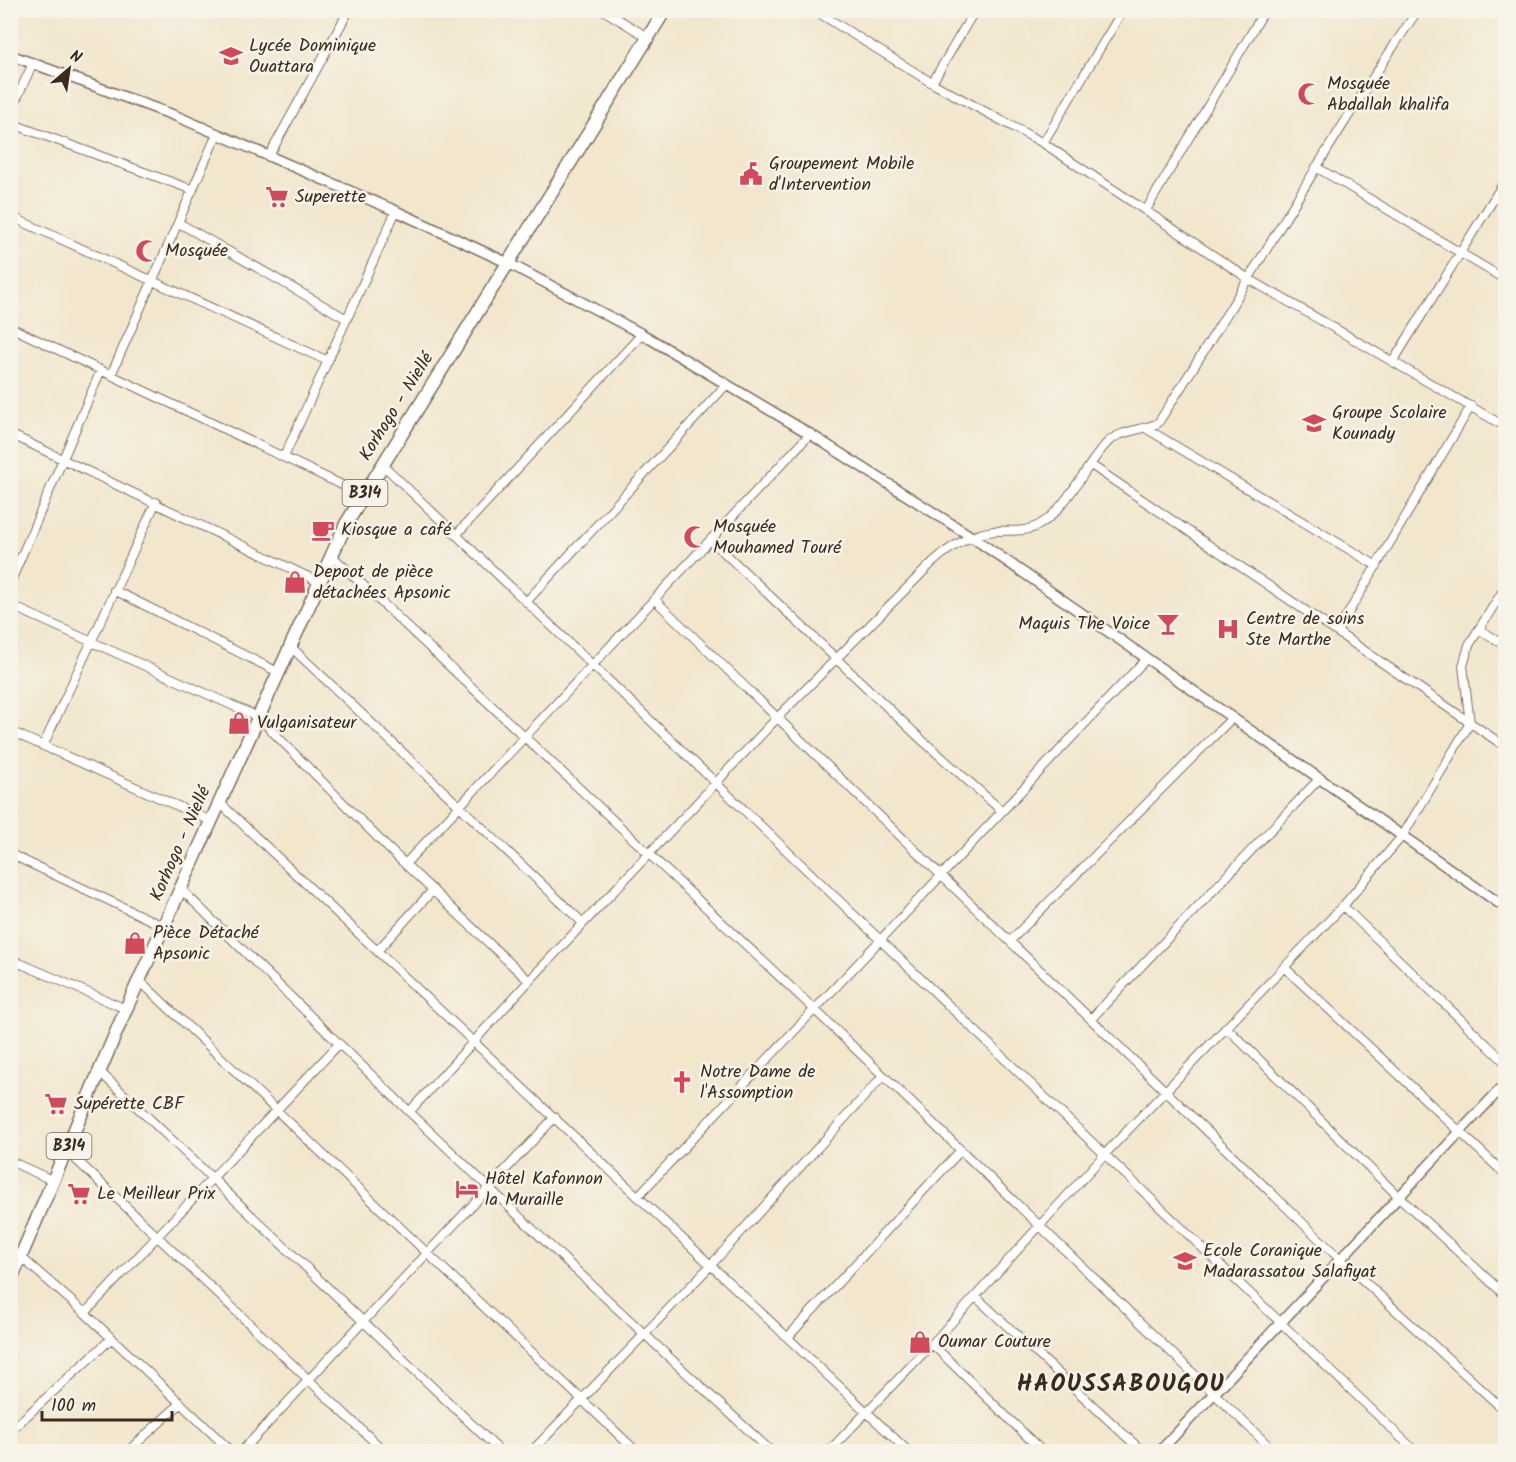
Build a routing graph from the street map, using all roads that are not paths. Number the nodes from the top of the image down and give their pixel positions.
1 (349, 10) edge
2 (603, 10) edge
3 (665, 10) edge
4 (814, 10) edge
5 (833, 10) edge
6 (975, 10) edge
7 (1123, 10) edge
8 (1265, 10) edge
9 (1418, 10) edge
10 (828, 19) junction
11 (649, 38) junction
12 (10, 55) edge
13 (33, 63) junction
14 (932, 83) junction
15 (10, 113) edge
16 (10, 123) edge
17 (217, 134) junction
18 (1043, 143) junction
19 (269, 156) junction
20 (1316, 167) junction
21 (1506, 179) edge
22 (193, 190) junction
23 (1146, 210) junction
24 (396, 211) junction
25 (10, 216) edge
26 (179, 223) junction
27 (1459, 252) junction
28 (508, 263) junction
29 (1250, 279) junction
30 (1506, 280) edge
31 (153, 281) junction
32 (347, 319) junction
33 (10, 327) edge
34 (642, 334) junction
35 (1394, 360) junction
36 (328, 361) junction
37 (101, 370) junction
38 (111, 375) junction
39 (727, 384) junction
40 (1471, 406) junction
41 (1506, 427) edge
42 (1147, 429) junction
43 (10, 434) edge
44 (810, 434) junction
45 (284, 457) junction
46 (63, 459) junction
47 (382, 464) junction
48 (1091, 465) junction
49 (363, 495) junction
50 (156, 502) junction
51 (456, 535) junction
52 (972, 537) junction
53 (712, 542) junction
54 (331, 555) junction
55 (1377, 566) junction
56 (319, 582) junction
57 (10, 583) edge
58 (1506, 586) edge
59 (114, 590) junction
60 (655, 600) junction
61 (527, 601) junction
62 (10, 605) edge
63 (1479, 629) junction
64 (1337, 632) junction
65 (92, 643) junction
66 (290, 646) junction
67 (1506, 646) edge
68 (834, 658) junction
69 (1147, 658) junction
70 (592, 664) junction
71 (278, 672) junction
72 (258, 717) junction
73 (777, 718) junction
74 (1232, 718) junction
75 (1470, 723) junction
76 (10, 731) edge
77 (524, 736) junction
78 (43, 746) junction
79 (1506, 747) edge
80 (1320, 778) junction
81 (716, 782) junction
82 (219, 802) junction
83 (460, 807) junction
84 (1002, 811) junction
85 (211, 821) junction
86 (1403, 835) junction
87 (10, 854) edge
88 (649, 854) junction
89 (405, 864) junction
90 (941, 875) junction
91 (180, 888) junction
92 (433, 890) junction
93 (1343, 906) junction
94 (1506, 908) edge
95 (583, 923) junction
96 (164, 926) junction
97 (880, 940) junction
98 (1010, 940) junction
99 (377, 951) junction
100 (14, 961) edge
101 (1284, 967) junction
102 (10, 979) edge
103 (139, 980) junction
104 (529, 981) junction
105 (126, 1009) junction
106 (815, 1010) junction
107 (1091, 1019) junction
108 (1226, 1027) junction
109 (474, 1041) junction
110 (338, 1044) junction
111 (1506, 1063) edge
112 (99, 1071) junction
113 (883, 1076) junction
114 (1506, 1083) edge
115 (1166, 1091) junction
116 (278, 1111) junction
117 (410, 1111) junction
118 (555, 1117) junction
119 (1459, 1131) junction
120 (961, 1150) junction
121 (67, 1151) junction
122 (1104, 1155) junction
123 (10, 1161) edge
124 (1506, 1175) edge
125 (213, 1179) junction
126 (54, 1181) junction
127 (489, 1187) junction
128 (638, 1196) junction
129 (1398, 1196) junction
130 (1041, 1226) junction
131 (159, 1237) junction
132 (428, 1253) junction
133 (16, 1255) edge
134 (1339, 1258) junction
135 (711, 1265) junction
136 (10, 1282) edge
137 (1506, 1296) edge
138 (976, 1297) junction
139 (85, 1313) junction
140 (363, 1321) junction
141 (1280, 1324) junction
142 (644, 1335) junction
143 (788, 1337) junction
144 (112, 1338) junction
145 (932, 1344) junction
146 (309, 1380) junction
147 (1216, 1393) junction
148 (582, 1399) junction
149 (181, 1404) junction
150 (867, 1412) junction
151 (1506, 1412) edge
152 (10, 1431) edge
153 (127, 1452) edge
154 (232, 1452) edge
155 (241, 1452) edge
156 (385, 1452) edge
157 (501, 1452) edge
158 (531, 1452) edge
159 (637, 1452) edge
160 (772, 1452) edge
161 (828, 1452) edge
162 (909, 1452) edge
163 (1043, 1452) edge
164 (1143, 1452) edge
165 (1159, 1452) edge
166 (1275, 1452) edge
167 (1416, 1452) edge

1 - 19 street
2 - 11 street
3 - 11 main road, Korhogo - Niellé / B314
4 - 10 street
5 - 10 street
6 - 14 street
7 - 18 street
8 - 23 street
9 - 20 street
10 - 14 street
11 - 28 main road, Korhogo - Niellé / B314
12 - 13 street
13 - 15 street
13 - 17 street
14 - 18 street
16 - 22 street
17 - 19 street
17 - 22 street
18 - 23 street
19 - 24 street
20 - 27 street
20 - 29 street
21 - 27 street
22 - 26 street
23 - 29 street
24 - 28 street
24 - 32 street
25 - 31 street
26 - 31 street
26 - 32 street
27 - 30 street
27 - 35 street
28 - 34 street
28 - 47 main road, Korhogo - Niellé / B314
29 - 35 street
29 - 42 street
31 - 36 street
31 - 38 street
32 - 36 street
33 - 37 street
34 - 39 street
34 - 51 street
35 - 40 street
36 - 45 street
37 - 38 street
37 - 46 street
38 - 45 street
39 - 44 street
39 - 61 street
40 - 41 street
40 - 55 street
42 - 48 street
42 - 55 street
43 - 46 street
44 - 52 street
44 - 53 street
45 - 49 street
46 - 50 street
46 - 57 street
47 - 49 main road, Korhogo - Niellé / B314
47 - 51 street
48 - 52 street
48 - 64 street
49 - 54 main road, Korhogo - Niellé / B314
50 - 56 street
50 - 59 street
51 - 61 street
52 - 68 street
52 - 69 street
53 - 60 street
53 - 68 street
54 - 56 main road, Korhogo - Niellé / B314
54 - 77 street
55 - 64 street
56 - 66 main road, Korhogo - Niellé / B314
58 - 63 street
59 - 65 street
59 - 71 street
60 - 70 street
60 - 73 street
61 - 70 street
62 - 65 street
63 - 67 street
63 - 75 street
64 - 75 street
65 - 72 street
65 - 78 street
66 - 71 main road, Korhogo - Niellé / B314
66 - 83 street
68 - 73 street
68 - 84 street
69 - 74 street
69 - 84 street
70 - 77 street
70 - 81 street
71 - 72 main road, Korhogo - Niellé / B314
72 - 82 main road, Korhogo - Niellé / B314
72 - 89 street
73 - 81 street
73 - 90 street
74 - 80 street
74 - 98 street
75 - 79 street
75 - 86 street
76 - 78 street
77 - 83 street
77 - 88 street
78 - 85 street
80 - 86 street
80 - 107 street
81 - 88 street
81 - 97 street
82 - 85 main road, Korhogo - Niellé / B314
82 - 99 street
83 - 89 street
83 - 95 street
84 - 90 street
85 - 91 main road, Korhogo - Niellé / B314
86 - 93 street
86 - 94 street
87 - 96 street
88 - 95 street
88 - 106 street
89 - 92 street
90 - 97 street
90 - 98 street
91 - 96 main road, Korhogo - Niellé / B314
91 - 110 street
92 - 99 street
92 - 104 street
93 - 101 street
93 - 111 street
95 - 104 street
96 - 103 main road, Korhogo - Niellé / B314
97 - 106 street
97 - 122 street
98 - 107 street
99 - 109 street
100 - 102 street
100 - 105 street
101 - 108 street
101 - 119 street
103 - 105 main road, Korhogo - Niellé / B314
103 - 116 street
104 - 109 street
105 - 112 main road, B314
106 - 113 street
106 - 128 street
107 - 115 street
108 - 115 street
108 - 129 street
109 - 117 street
109 - 118 street
110 - 116 street
110 - 117 street
112 - 121 main road, B314
112 - 125 street
113 - 120 street
113 - 135 street
114 - 119 street
115 - 122 street
115 - 134 street
116 - 125 street
116 - 132 street
117 - 127 street
118 - 127 street
118 - 128 street
119 - 124 street
119 - 129 street
120 - 130 street
120 - 143 street
121 - 126 main road, B314
121 - 131 street
122 - 130 street
122 - 141 street
123 - 126 street
125 - 131 street
125 - 140 street
126 - 133 main road, B314
127 - 132 street
127 - 142 street
128 - 135 street
129 - 134 street
129 - 137 street
130 - 138 street
130 - 147 street
131 - 139 street
131 - 146 street
132 - 140 street
132 - 148 street
133 - 136 main road, B314
133 - 139 street
134 - 141 street
134 - 151 street
135 - 142 street
135 - 143 street
138 - 145 street
138 - 164 street
139 - 144 street
140 - 146 street
140 - 157 street
141 - 147 street
141 - 167 street
142 - 148 street
142 - 160 street
143 - 150 street
144 - 149 street
144 - 152 street
145 - 150 street
145 - 163 street
146 - 155 street
146 - 156 street
147 - 165 street
147 - 166 street
148 - 158 street
148 - 159 street
149 - 153 street
149 - 154 street
150 - 161 street
150 - 162 street

